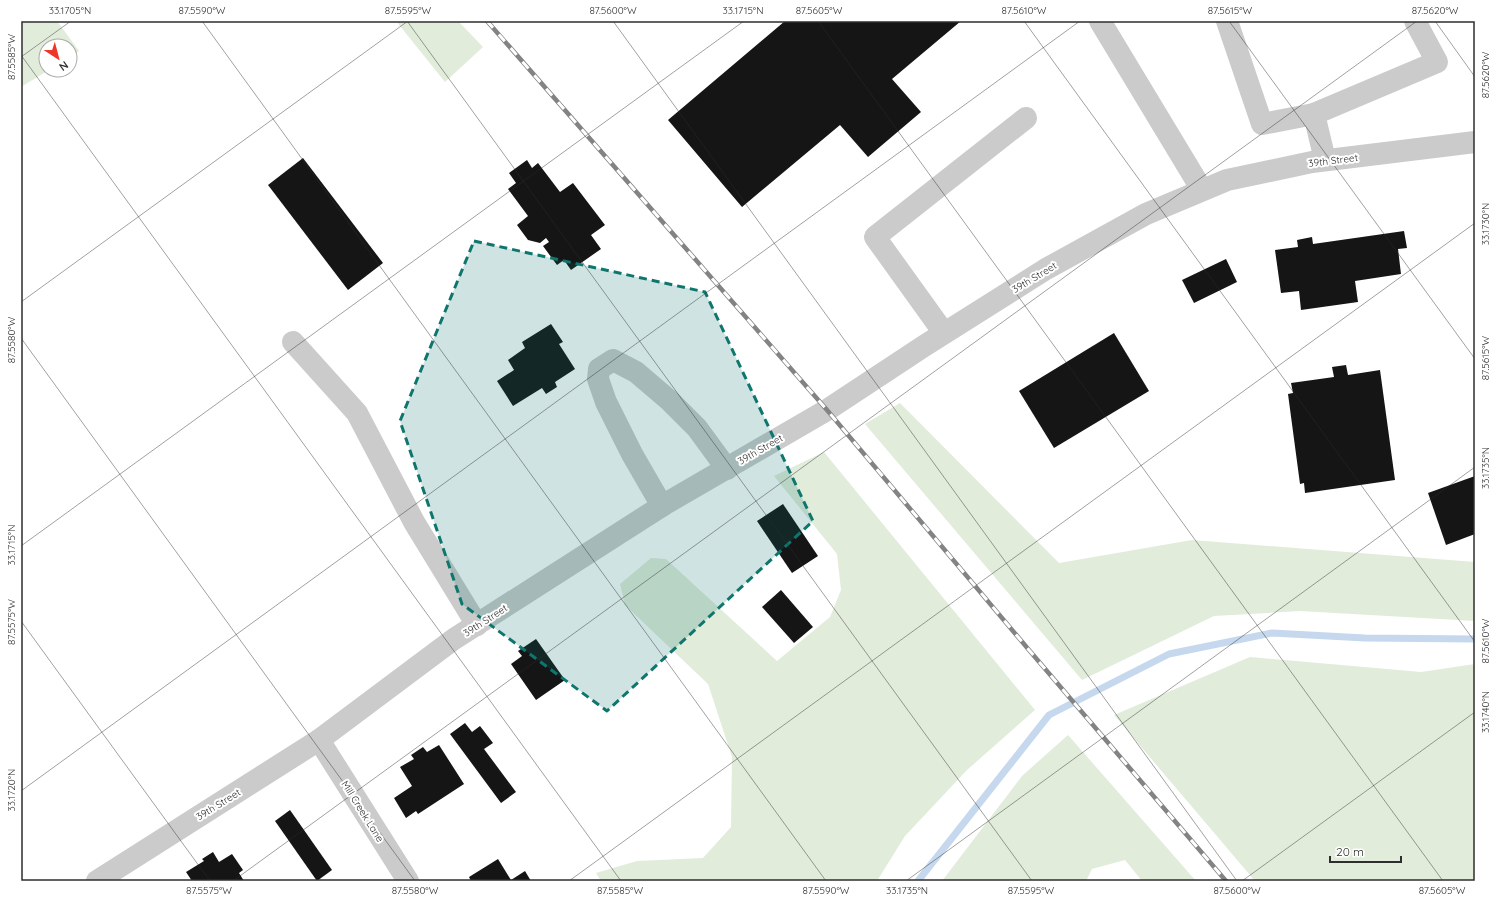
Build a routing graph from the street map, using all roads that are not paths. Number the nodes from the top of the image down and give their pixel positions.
1 (1100, 21) edge
2 (1227, 21) edge
3 (1415, 21) edge
4 (1314, 114) junction
5 (1026, 118) dead end
6 (1475, 142) edge
7 (1325, 160) junction
8 (1202, 190) junction
9 (944, 333) junction
10 (293, 342) dead end
11 (726, 469) junction
12 (662, 506) junction
13 (477, 625) junction
14 (319, 740) junction
15 (98, 881) edge
16 (408, 881) edge

1 - 8 street
2 - 4 street
3 - 4 street
4 - 7 street
5 - 9 street
6 - 7 street, 39th Street
7 - 8 street, 39th Street
8 - 9 street, 39th Street
9 - 11 street, 39th Street
10 - 13 street
11 - 12 street, 39th Street
11 - 12 street
12 - 13 street, 39th Street
13 - 14 street, 39th Street
14 - 15 street, 39th Street
14 - 16 street, Mill Creek Lane

